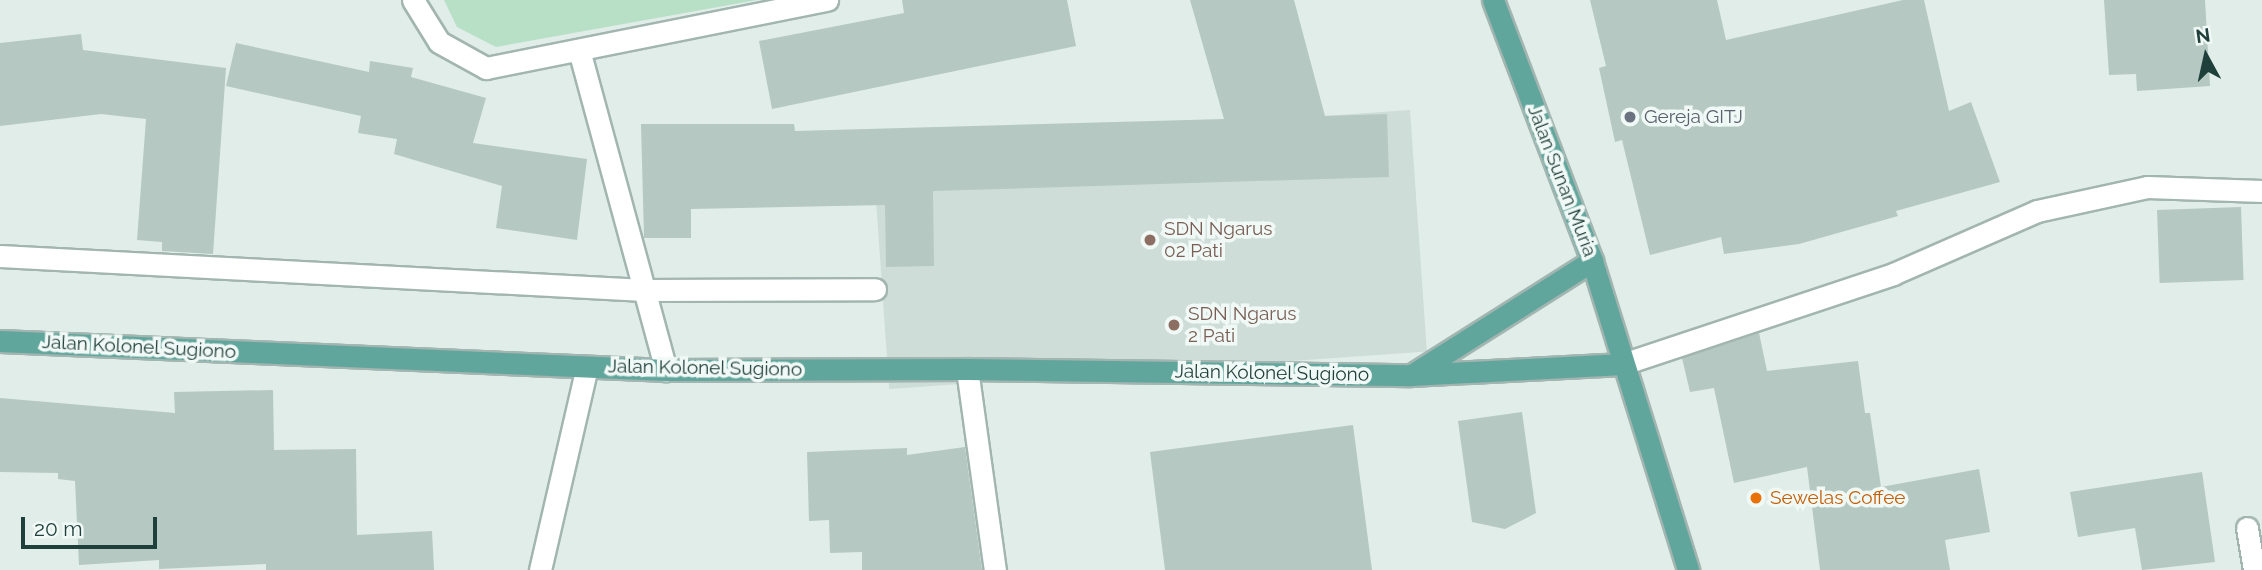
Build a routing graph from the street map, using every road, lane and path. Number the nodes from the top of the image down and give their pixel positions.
1 (413, 0) edge
2 (827, 0) edge
3 (1493, 0) edge
4 (579, 50) junction
5 (2262, 191) edge
6 (0, 256) edge
7 (1592, 261) junction
8 (875, 289) dead end
9 (644, 290) junction
10 (0, 341) edge
11 (1623, 364) junction
12 (587, 367) junction
13 (967, 369) junction
14 (666, 370) junction
15 (1411, 375) junction
16 (2246, 528) dead end
17 (540, 570) edge
18 (995, 570) edge
19 (1688, 570) edge
20 (2254, 570) edge

1 - 4 street
2 - 4 street
3 - 7 main road, Jalan Sunan Muria
4 - 9 street
5 - 11 street
6 - 9 street
7 - 11 main road, Jalan Sunan Muria
7 - 15 main road
8 - 9 street
9 - 14 street
10 - 12 main road, Jalan Kolonel Sugiono
11 - 15 main road, Jalan Kolonel Sugiono
11 - 19 main road, Jalan Sunan Muria
12 - 14 main road, Jalan Kolonel Sugiono
12 - 17 street
13 - 14 main road, Jalan Kolonel Sugiono
13 - 15 main road, Jalan Kolonel Sugiono
13 - 18 street
16 - 20 street

